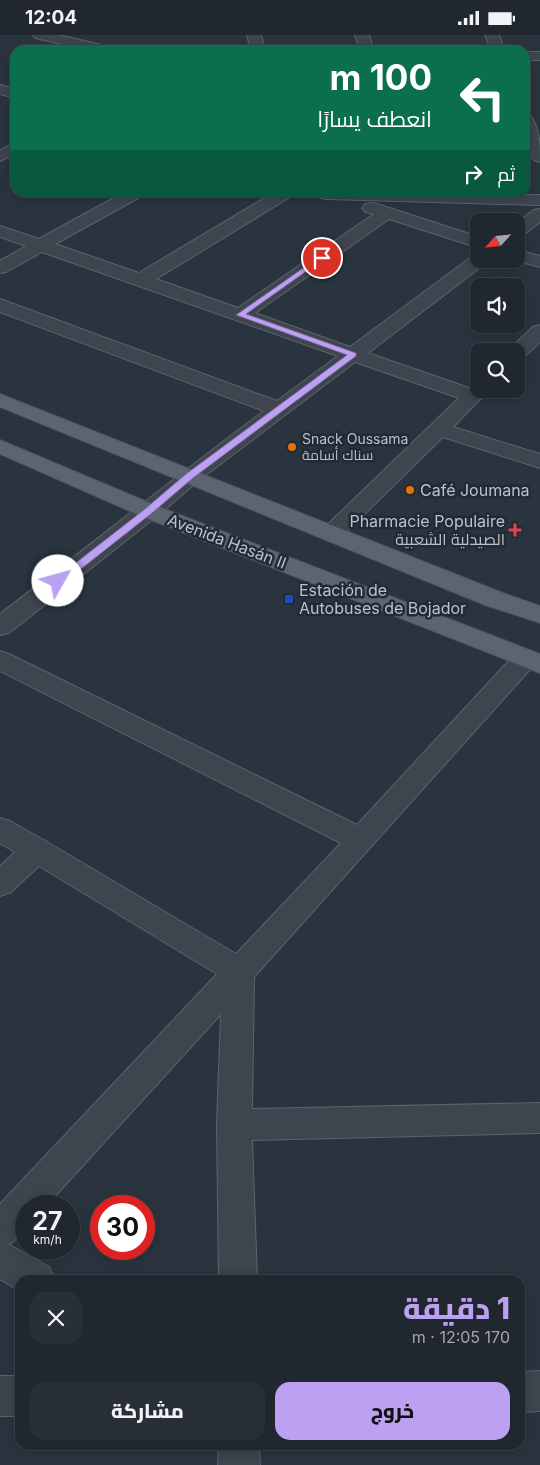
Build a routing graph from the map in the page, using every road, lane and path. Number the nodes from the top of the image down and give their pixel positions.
1 (40, 35) edge
2 (84, 45) edge
3 (530, 131) edge
4 (539, 152) edge
5 (127, 197) edge
6 (277, 197) edge
7 (337, 197) edge
8 (467, 197) edge
9 (540, 200) edge
10 (387, 213) junction
11 (540, 214) edge
12 (525, 225) edge
13 (0, 231) edge
14 (470, 240) edge
15 (41, 245) junction
16 (525, 258) edge
17 (540, 263) edge
18 (470, 266) edge
19 (0, 268) edge
20 (141, 280) junction
21 (0, 305) edge
22 (240, 315) junction
23 (540, 331) edge
24 (525, 345) edge
25 (353, 354) junction
26 (470, 391) edge
27 (472, 398) edge
28 (0, 400) edge
29 (279, 409) junction
30 (439, 429) junction
31 (0, 446) edge
32 (540, 461) edge
33 (190, 476) junction
34 (149, 511) junction
35 (331, 534) junction
36 (540, 615) edge
37 (0, 627) edge
38 (0, 660) edge
39 (532, 661) edge
40 (0, 829) edge
41 (361, 839) junction
42 (37, 850) junction
43 (0, 884) edge
44 (238, 971) junction
45 (540, 1118) edge
46 (234, 1125) junction
47 (0, 1230) edge
48 (0, 1259) edge
49 (27, 1275) edge
50 (238, 1275) edge
51 (540, 1391) edge
52 (525, 1392) edge
53 (0, 1396) edge
54 (15, 1396) edge
55 (239, 1450) edge
56 (239, 1465) edge

1 - 2 street
3 - 4 street
5 - 15 street
6 - 20 street
7 - 10 street
8 - 9 street
10 - 14 street
10 - 22 street
11 - 12 street
13 - 15 street
15 - 19 street
15 - 20 street
16 - 17 street
18 - 25 street
20 - 22 street
21 - 29 street
22 - 25 street
23 - 24 street
25 - 26 street
25 - 29 street
27 - 30 street
28 - 33 main road
29 - 33 street
30 - 32 street
30 - 35 street
31 - 34 main road, Avenida Hasán II
33 - 34 street
33 - 35 main road
34 - 37 street
34 - 39 main road, Avenida Hasán II
35 - 36 main road
38 - 41 street
39 - 41 street
40 - 42 street
41 - 44 street
42 - 43 street
42 - 44 street
44 - 46 street
44 - 47 street
45 - 46 street
46 - 50 street
48 - 49 street
51 - 52 street
53 - 54 street
55 - 56 street

